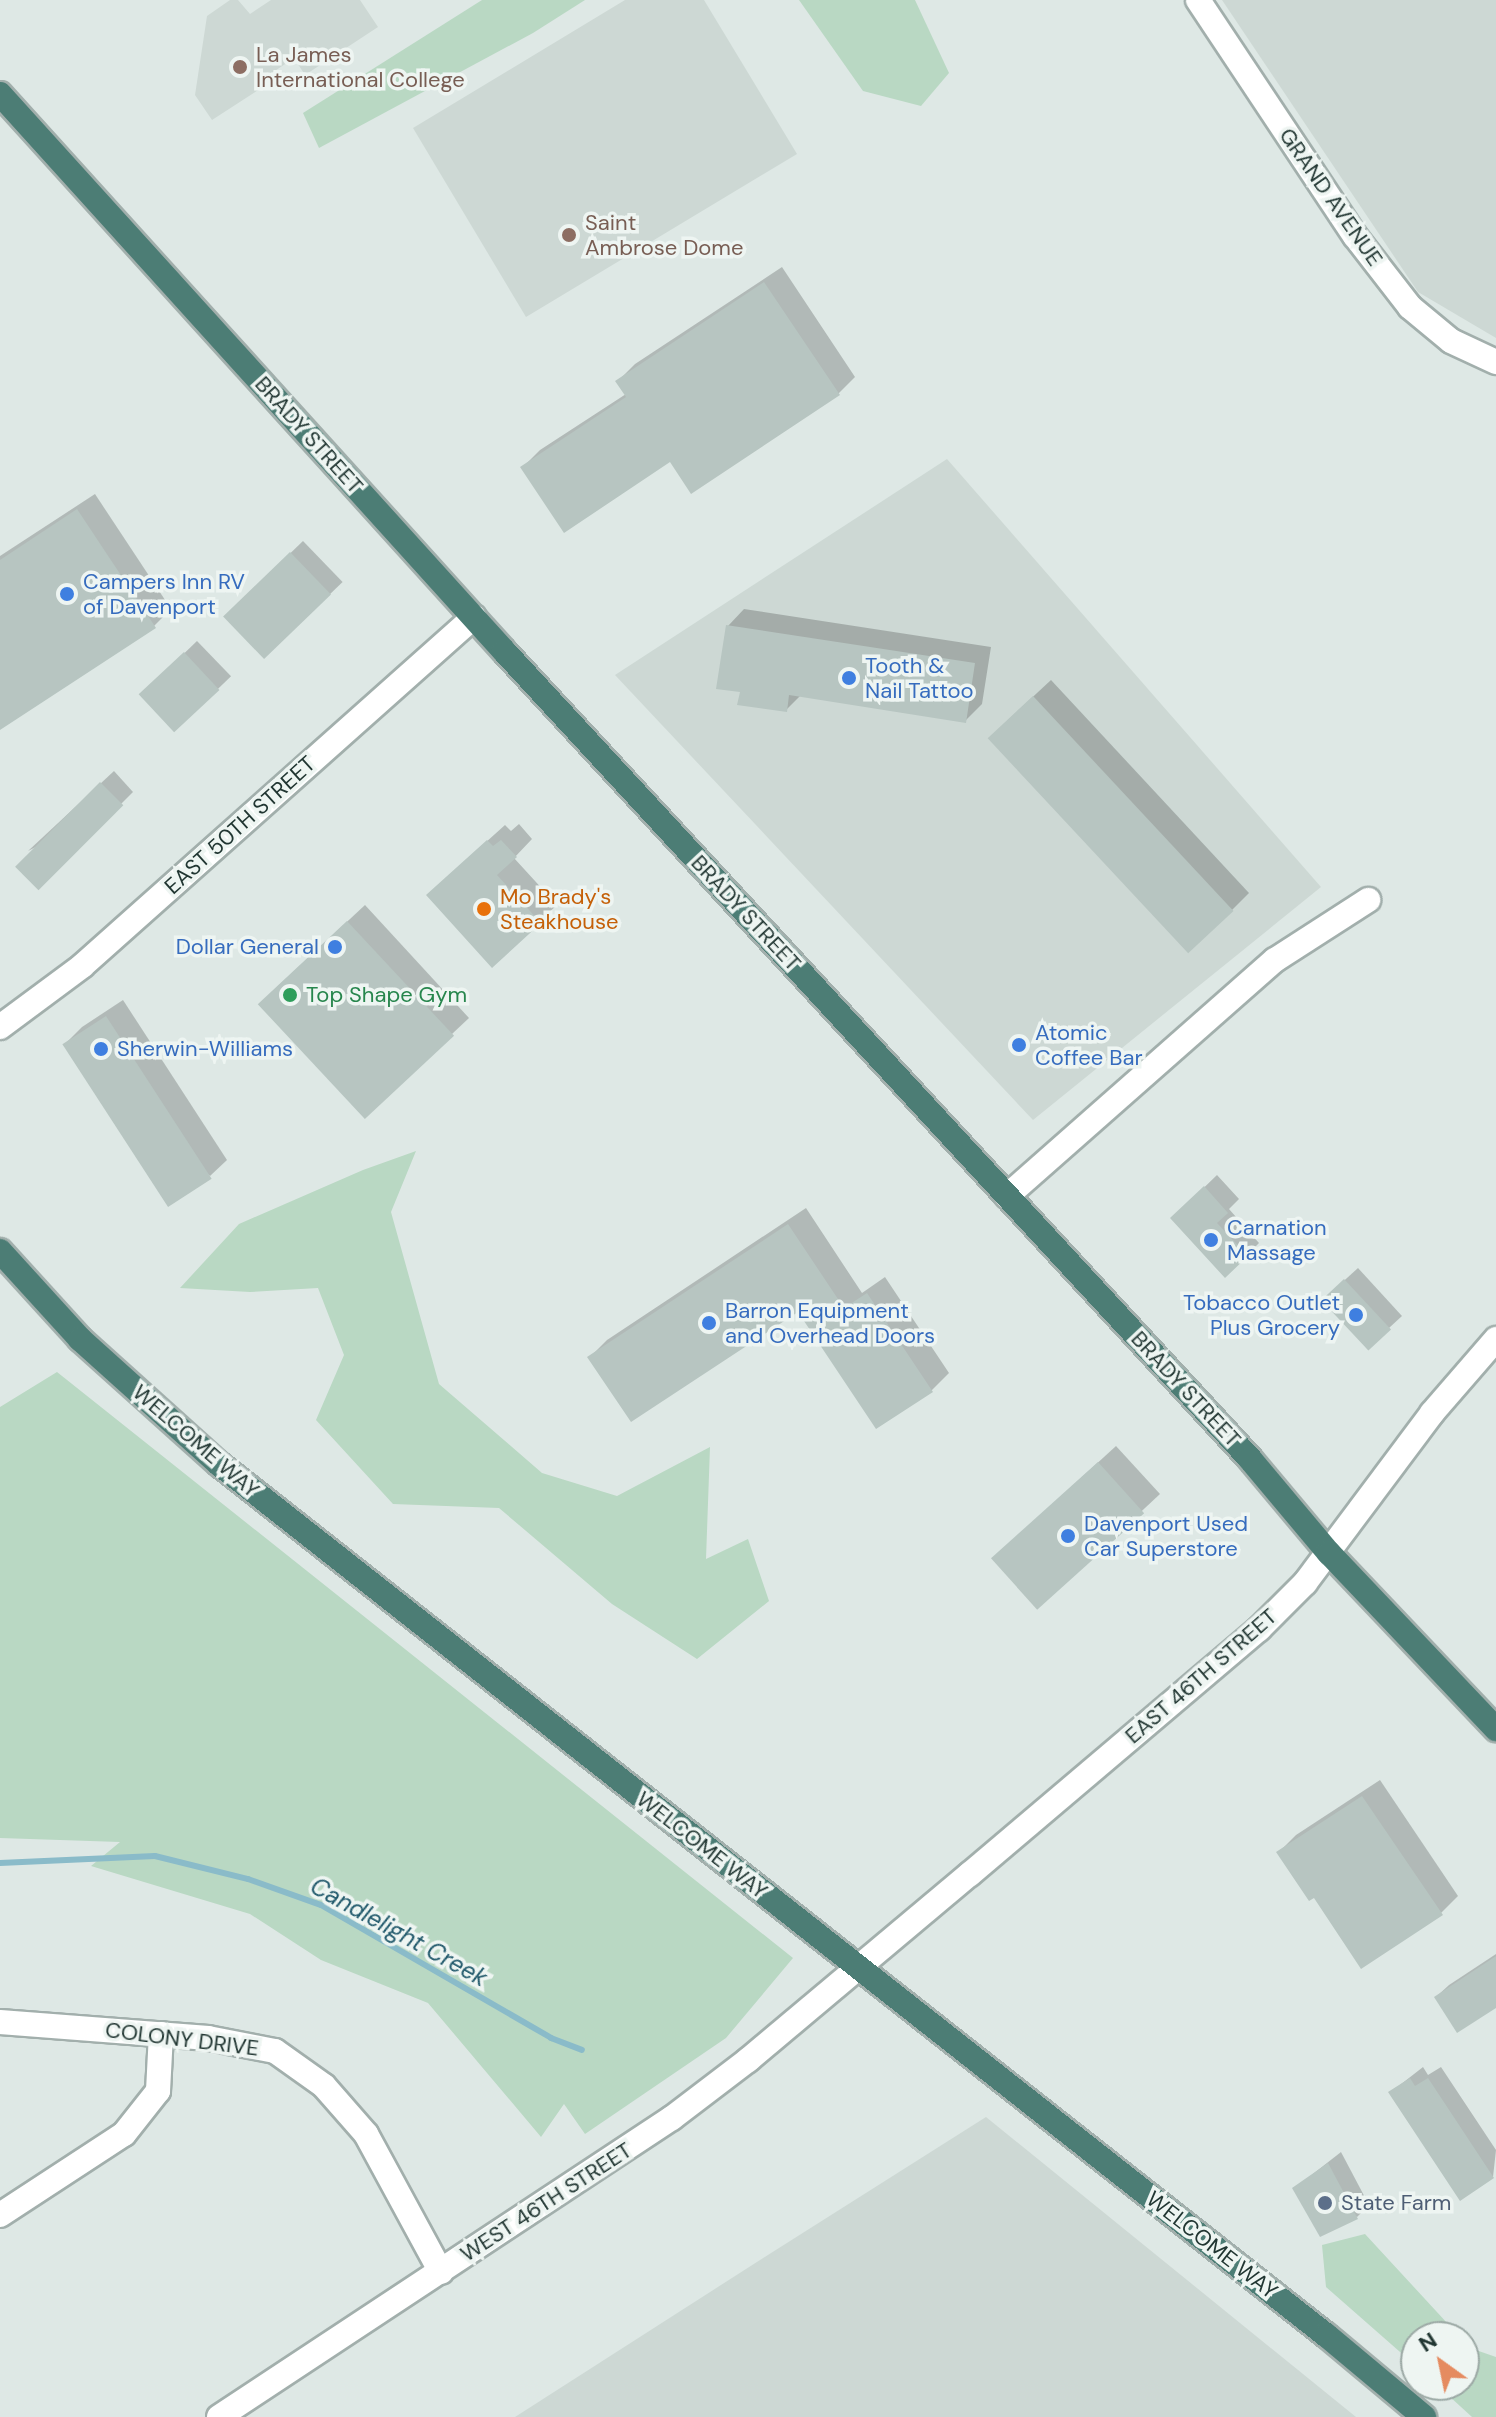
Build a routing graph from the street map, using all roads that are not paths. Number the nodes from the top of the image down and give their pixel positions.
1 (1198, 0) edge
2 (0, 94) edge
3 (1496, 362) edge
4 (474, 617) junction
5 (1368, 900) dead end
6 (0, 1027) edge
7 (1007, 1196) junction
8 (0, 1251) edge
9 (1496, 1339) edge
10 (1329, 1553) junction
11 (1496, 1729) edge
12 (858, 1968) junction
13 (0, 2022) edge
14 (161, 2034) junction
15 (0, 2215) edge
16 (441, 2272) junction
17 (219, 2417) edge
18 (1424, 2417) edge

1 - 3 street, GRAND AVENUE
2 - 4 highway, BRADY STREET
4 - 6 street, EAST 50TH STREET
4 - 7 highway, BRADY STREET
5 - 7 street
7 - 10 highway, BRADY STREET
8 - 12 highway, WELCOME WAY
9 - 10 street, EAST 46TH STREET
10 - 11 highway, BRADY STREET
10 - 12 street, EAST 46TH STREET
12 - 16 street, WEST 46TH STREET
12 - 18 highway, WELCOME WAY
13 - 14 street, COLONY DRIVE
14 - 15 street
14 - 16 street, COLONY DRIVE
16 - 17 street, WEST 46TH STREET

